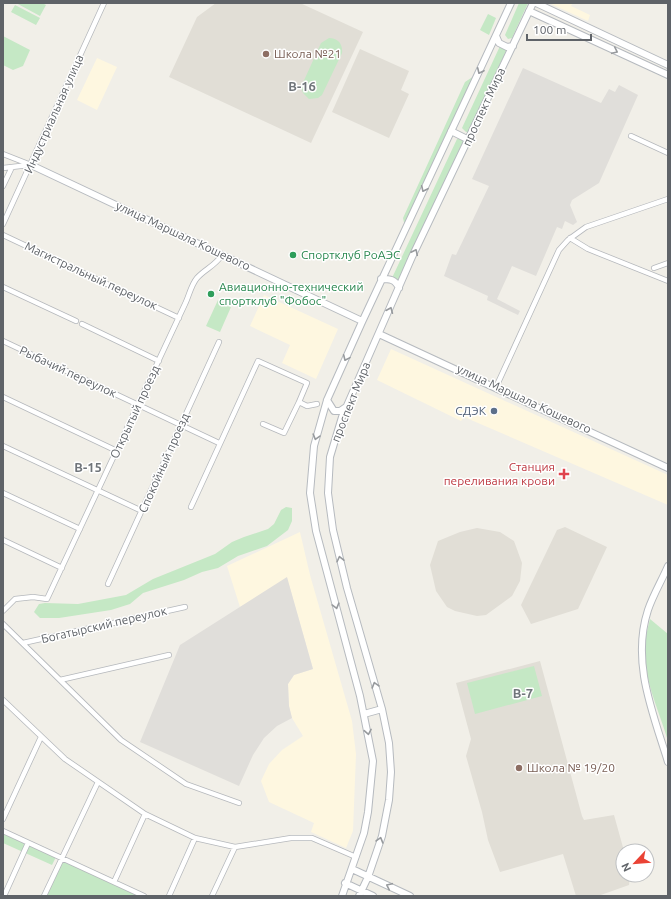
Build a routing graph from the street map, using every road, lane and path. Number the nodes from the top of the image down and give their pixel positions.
1 (104, 3) edge
2 (510, 3) edge
3 (533, 3) edge
4 (536, 3) edge
5 (529, 11) junction
6 (496, 36) junction
7 (513, 46) junction
8 (668, 65) edge
9 (668, 75) edge
10 (451, 131) junction
11 (632, 136) dead end
12 (469, 140) junction
13 (668, 153) edge
14 (3, 154) edge
15 (30, 166) junction
16 (12, 167) junction
17 (3, 168) edge
18 (3, 186) edge
19 (668, 199) edge
20 (3, 224) edge
21 (3, 235) edge
22 (570, 238) junction
23 (222, 256) junction
24 (668, 263) edge
25 (654, 268) dead end
26 (381, 279) junction
27 (668, 281) edge
28 (3, 287) edge
29 (399, 288) junction
30 (179, 318) junction
31 (76, 321) dead end
32 (362, 321) junction
33 (82, 324) dead end
34 (379, 333) junction
35 (3, 341) edge
36 (219, 342) dead end
37 (159, 361) junction
38 (497, 385) junction
39 (3, 397) edge
40 (327, 400) junction
41 (299, 402) junction
42 (318, 404) dead end
43 (138, 405) junction
44 (347, 406) junction
45 (263, 424) dead end
46 (181, 425) junction
47 (219, 443) junction
48 (3, 446) edge
49 (117, 451) junction
50 (668, 467) edge
51 (98, 491) junction
52 (3, 493) edge
53 (191, 507) dead end
54 (142, 511) junction
55 (80, 529) junction
56 (3, 540) edge
57 (62, 568) junction
58 (667, 571) edge
59 (108, 584) dead end
60 (185, 607) dead end
61 (3, 611) edge
62 (3, 624) edge
63 (23, 643) junction
64 (169, 654) dead end
65 (60, 680) junction
66 (3, 700) edge
67 (382, 709) junction
68 (364, 714) junction
69 (41, 737) junction
70 (668, 755) edge
71 (668, 762) edge
72 (98, 782) junction
73 (239, 803) dead end
74 (145, 814) junction
75 (3, 819) edge
76 (3, 831) edge
77 (195, 838) junction
78 (28, 842) junction
79 (235, 847) junction
80 (356, 857) junction
81 (62, 858) junction
82 (352, 870) junction
83 (368, 877) junction
84 (114, 882) junction
85 (346, 883) junction
86 (360, 893) edge
87 (4, 896) edge
88 (44, 896) edge
89 (144, 896) edge
90 (169, 896) edge
91 (212, 896) edge
92 (342, 896) edge
93 (373, 896) edge
94 (410, 896) edge

1 - 15 street, Индустриальная улица
2 - 6 main road, проспект Мира
3 - 5 main road, проспект Мира
4 - 8 main road
5 - 7 main road, проспект Мира
5 -> 9 main road
6 - 7 main road
6 -> 10 main road, проспект Мира
7 - 12 main road, проспект Мира
10 - 12 main road
10 -> 26 main road, проспект Мира
11 - 13 street
29 -> 12 main road, проспект Мира
14 - 15 street, улица Маршала Кошевого
15 - 16 street
15 - 20 street, Индустриальная улица
15 - 23 main road, улица Маршала Кошевого
16 - 17 street
16 - 18 street
19 - 22 street
21 - 30 street, Магистральный переулок
22 - 27 street
22 - 38 street
23 - 30 street, Открытый проезд
23 - 32 main road, улица Маршала Кошевого
24 - 25 street
26 - 29 main road
26 - 32 main road, проспект Мира
28 - 31 street
34 -> 29 main road, проспект Мира
30 - 37 street, Открытый проезд
32 -> 40 main road, проспект Мира
33 - 37 street
34 - 38 main road, улица Маршала Кошевого
34 - 44 main road, проспект Мира
34 - 50 main road
35 - 43 street, Рыбачий переулок
36 - 46 street, Спокойный проезд
37 - 43 street, Открытый проезд
38 - 50 main road, улица Маршала Кошевого
39 - 49 street
40 - 44 main road
40 -> 68 main road, проспект Мира
41 - 42 street
41 - 45 street
41 - 47 street
43 - 46 street, Рыбачий переулок
43 - 49 street, Открытый проезд
67 -> 44 main road, проспект Мира
46 - 47 street, Рыбачий переулок
46 - 54 street, Спокойный проезд
47 - 53 street
48 - 51 street
49 - 51 street, Открытый проезд
51 - 54 street
51 - 55 street, Открытый проезд
52 - 55 street
54 - 59 street, Спокойный проезд
55 - 57 street, Открытый проезд
56 - 57 street
57 - 61 street, Открытый проезд
58 - 70 main road
58 - 71 main road
60 - 63 street, Богатырский переулок
62 - 63 street
63 - 65 street
64 - 65 street
65 - 73 street
66 - 69 street
67 - 68 main road
83 -> 67 main road, проспект Мира
68 -> 80 main road, проспект Мира
69 - 72 street
69 - 75 street
72 - 74 street
72 - 81 street
74 - 77 street
74 - 84 street
76 - 78 street
77 - 79 street
77 - 90 street
78 - 81 street
78 - 87 street
79 - 80 street
79 - 91 street
80 - 82 main road, проспект Мира
81 - 84 street
81 - 88 street
82 - 83 main road
82 - 85 main road, проспект Мира
83 - 86 main road, проспект Мира
94 -> 83 main road
84 - 89 street
85 - 86 main road
85 - 92 main road, проспект Мира
86 - 93 main road

